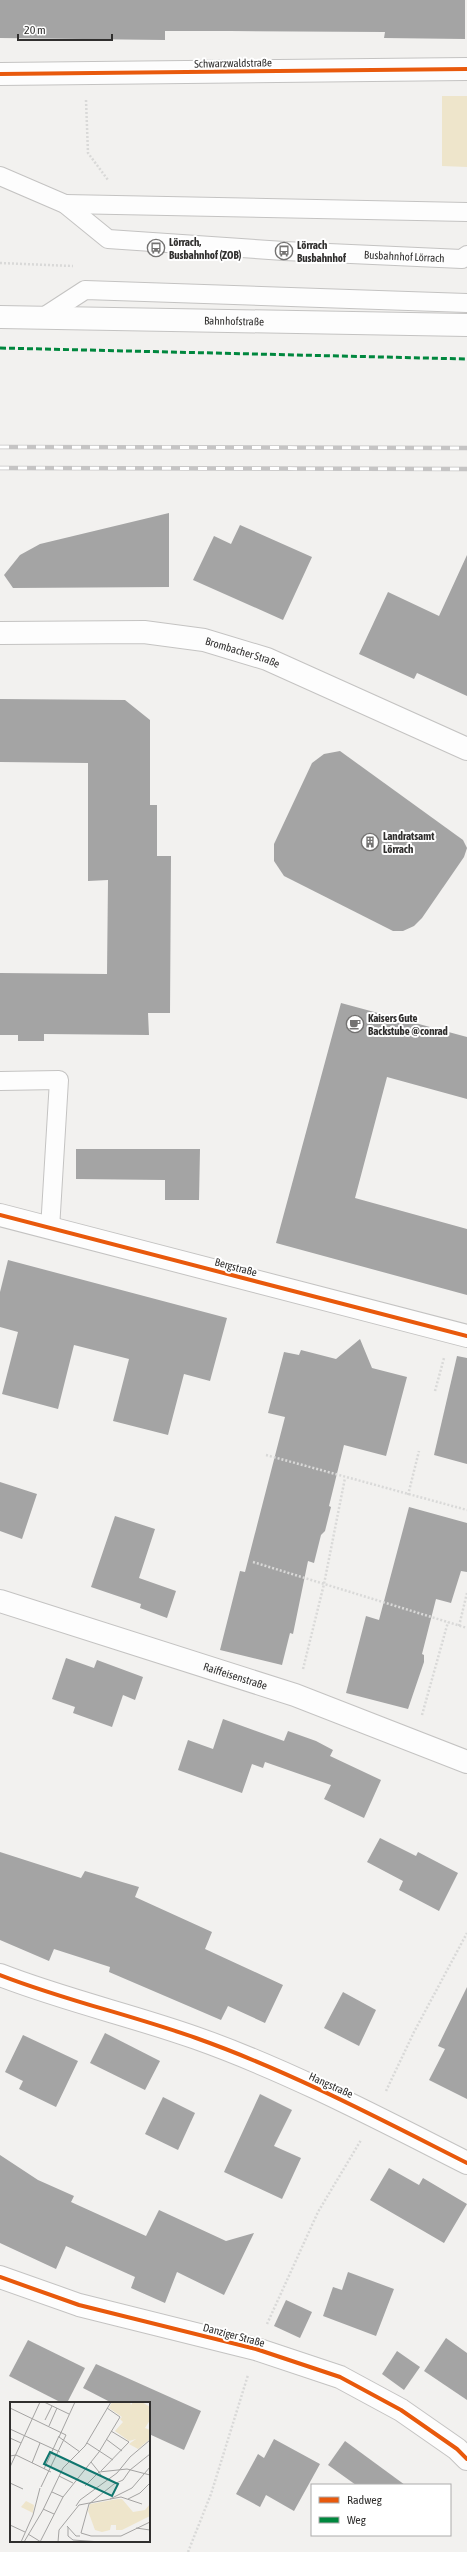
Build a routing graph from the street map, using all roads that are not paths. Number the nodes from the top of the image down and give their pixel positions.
1 (467, 69) edge
2 (0, 74) edge
3 (0, 176) edge
4 (65, 204) junction
5 (467, 212) edge
6 (467, 255) edge
7 (467, 303) edge
8 (45, 316) junction
9 (0, 317) edge
10 (467, 325) edge
11 (0, 633) edge
12 (467, 749) edge
13 (0, 1081) edge
14 (0, 1215) edge
15 (50, 1228) junction
16 (459, 1334) edge
17 (0, 1601) edge
18 (467, 1762) edge
19 (0, 1975) edge
20 (467, 2163) edge
21 (0, 2277) edge
22 (467, 2459) edge

1 - 2 street, Schwarzwaldstraße
3 - 4 lane, Busbahnhof Lörrach
4 - 5 lane, Busbahnhof Lörrach
4 - 6 lane, Busbahnhof Lörrach
7 - 8 lane
8 - 9 street, Bahnhofstraße
8 - 10 street, Bahnhofstraße
11 - 12 street, Brombacher Straße
13 - 15 lane
14 - 15 street, Bergstraße
15 - 16 street, Bergstraße
17 - 18 street, Raiffeisenstraße
19 - 20 street, Hangstraße
21 - 22 street, Danziger Straße

